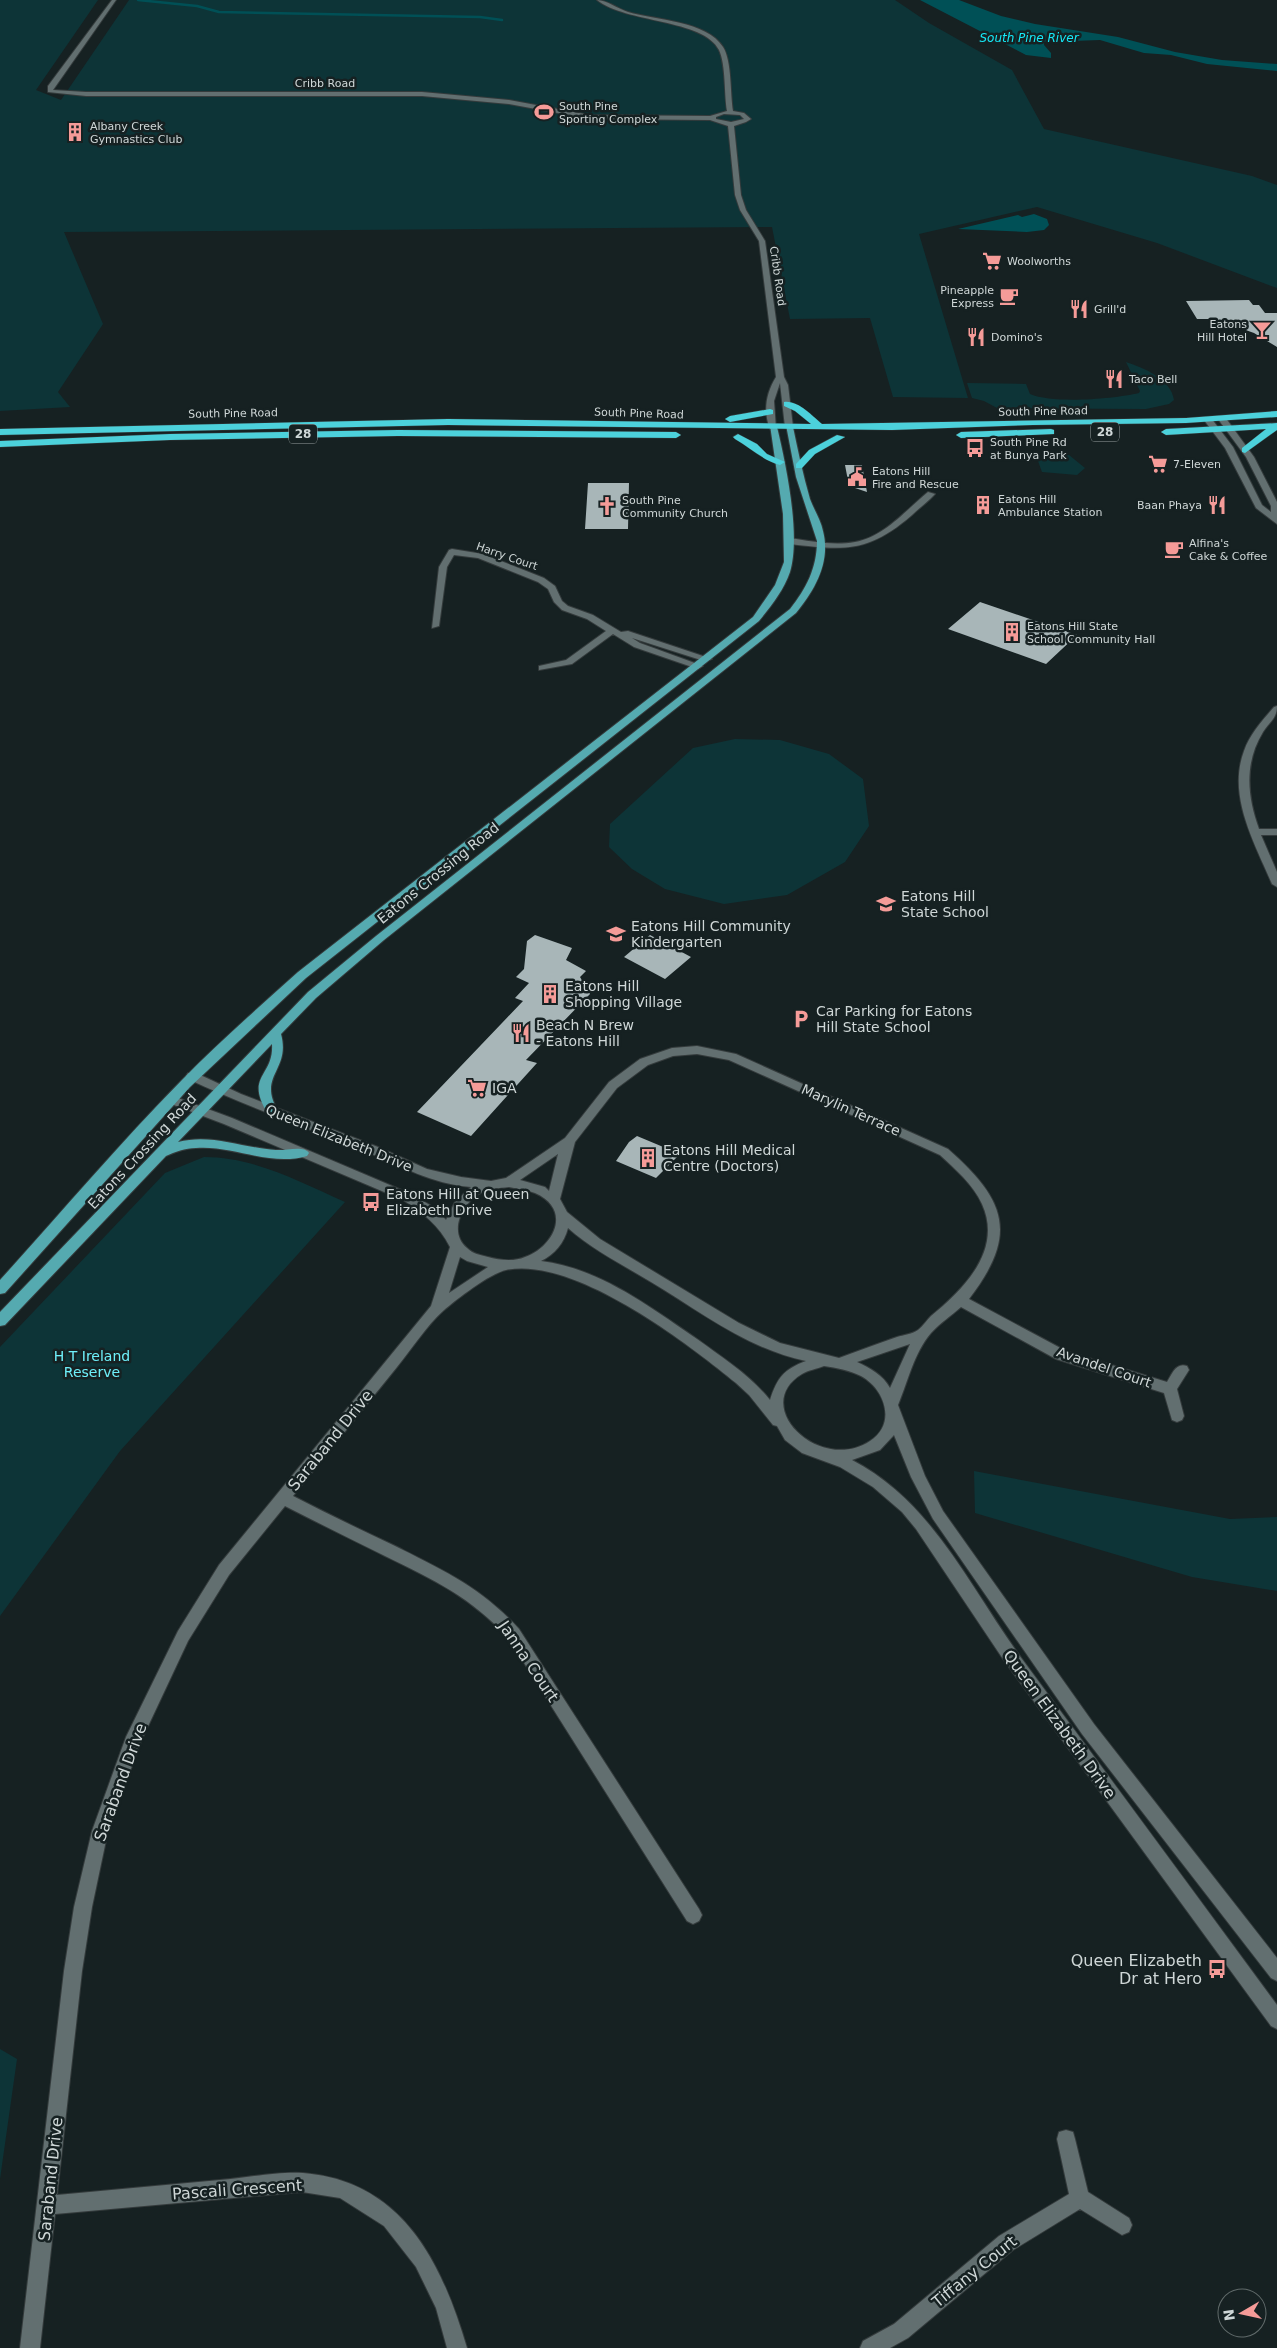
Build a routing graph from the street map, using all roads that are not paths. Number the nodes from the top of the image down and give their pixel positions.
1 (114, 0) edge
2 (599, 0) edge
3 (730, 112) junction
4 (712, 118) junction
5 (731, 124) junction
6 (780, 377) junction
7 (786, 404) junction
8 (770, 412) junction
9 (1277, 414) edge
10 (1222, 419) junction
11 (1208, 420) junction
12 (712, 426) junction
13 (1276, 426) edge
14 (773, 427) junction
15 (789, 427) junction
16 (820, 427) junction
17 (1230, 430) junction
18 (1216, 431) junction
19 (0, 432) edge
20 (1063, 432) dead end
21 (1154, 432) dead end
22 (682, 436) dead end
23 (768, 437) junction
24 (800, 437) junction
25 (840, 437) junction
26 (0, 444) edge
27 (1245, 450) junction
28 (780, 462) junction
29 (799, 466) junction
30 (931, 494) dead end
31 (1276, 519) edge
32 (789, 541) junction
33 (821, 544) junction
34 (435, 626) dead end
35 (613, 630) junction
36 (707, 659) junction
37 (698, 666) junction
38 (542, 668) dead end
39 (1277, 709) edge
40 (1255, 832) junction
41 (1277, 832) edge
42 (1277, 884) edge
43 (275, 1032) junction
44 (192, 1076) junction
45 (220, 1090) junction
46 (170, 1099) junction
47 (201, 1110) junction
48 (272, 1111) junction
49 (569, 1141) junction
50 (162, 1152) junction
51 (303, 1152) junction
52 (509, 1182) junction
53 (490, 1184) junction
54 (554, 1198) junction
55 (564, 1216) junction
56 (454, 1240) junction
57 (522, 1264) junction
58 (501, 1266) junction
59 (0, 1289) edge
60 (960, 1300) junction
61 (436, 1308) junction
62 (0, 1321) edge
63 (922, 1334) junction
64 (838, 1361) junction
65 (1182, 1370) dead end
66 (1170, 1390) junction
67 (892, 1408) junction
68 (1177, 1416) dead end
69 (782, 1427) junction
70 (821, 1454) junction
71 (282, 1498) junction
72 (693, 1915) dead end
73 (1277, 1972) edge
74 (1277, 2020) edge
75 (1066, 2139) dead end
76 (1080, 2198) junction
77 (48, 2205) junction
78 (1122, 2225) dead end
79 (30, 2348) edge
80 (456, 2348) edge
81 (870, 2348) edge

1 - 4 street, Cribb Road
2 - 3 street
3 - 4 street
3 - 5 street
4 - 5 street
5 - 6 street, Cribb Road
6 - 7 street, Cribb Road
6 - 8 street
7 - 15 street, Cribb Road
7 - 16 highway
8 - 12 highway
8 - 14 street
9 - 10 highway, South Pine Road / 28
10 - 11 highway, South Pine Road / 28
10 - 17 street
11 - 16 highway, South Pine Road / 28
11 - 18 street
12 - 14 highway, South Pine Road / 28
12 - 19 highway, South Pine Road / 28
13 - 17 highway
13 - 27 highway
14 - 15 highway, South Pine Road / 28
14 - 23 main road, Eatons Crossing Road
15 - 16 highway, South Pine Road / 28
15 - 24 main road, Cribb Road
17 - 18 highway
17 - 27 street
18 - 21 highway
18 - 31 street
20 - 25 highway, South Pine Road
22 - 26 highway, South Pine Road / 28
23 - 24 highway, South Pine Road
23 - 28 main road, Eatons Crossing Road
23 - 28 highway, South Pine Road
24 - 25 highway, South Pine Road
24 - 29 main road, Eatons Crossing Road
25 - 29 highway
27 - 31 street
28 - 32 main road, Eatons Crossing Road
29 - 33 main road, Eatons Crossing Road
30 - 33 street
32 - 33 street
32 - 36 main road, Eatons Crossing Road
33 - 43 main road, Eatons Crossing Road
34 - 35 street, Harry Court
35 - 36 street, Harry Court
35 - 37 street, Harry Court
35 - 38 street
36 - 37 main road, Eatons Crossing Road
37 - 44 main road, Eatons Crossing Road
39 - 40 street
40 - 41 street
40 - 42 street
43 - 45 main road, Eatons Crossing Road
43 - 48 main road
44 - 45 street, Queen Elizabeth Drive
44 - 46 main road, Eatons Crossing Road
45 - 47 main road, Eatons Crossing Road
45 - 48 street, Queen Elizabeth Drive
46 - 47 street, Queen Elizabeth Drive
46 - 59 main road, Eatons Crossing Road
47 - 50 main road, Eatons Crossing Road
47 - 51 street, Queen Elizabeth Drive
48 - 53 street, Queen Elizabeth Drive
49 - 52 street, Marylin Terrace
49 - 54 street, Marylin Terrace
49 - 60 street, Marylin Terrace
50 - 51 main road
50 - 62 main road, Eatons Crossing Road
51 - 56 street, Queen Elizabeth Drive
52 - 53 street
52 - 54 street
53 - 56 street
54 - 55 street
55 - 57 street
55 - 64 street
56 - 58 street
56 - 61 street, Saraband Drive
57 - 58 street
57 - 69 street
58 - 61 street, Saraband Drive
60 - 63 street, Marylin Terrace
60 - 66 street, Avandel Court
61 - 71 street, Saraband Drive
63 - 64 street, Marylin Terrace
63 - 67 street, Marylin Terrace
64 - 67 street
64 - 69 street
65 - 66 street, Avandel Court
66 - 68 street, Avandel Court
67 - 70 street
67 - 73 street, Queen Elizabeth Drive
69 - 70 street
70 - 74 street, Queen Elizabeth Drive
71 - 72 street, Janna Court
71 - 77 street, Saraband Drive
75 - 76 street
76 - 78 street
76 - 81 street, Tiffany Court
77 - 79 street, Saraband Drive
77 - 80 street, Pascali Crescent

